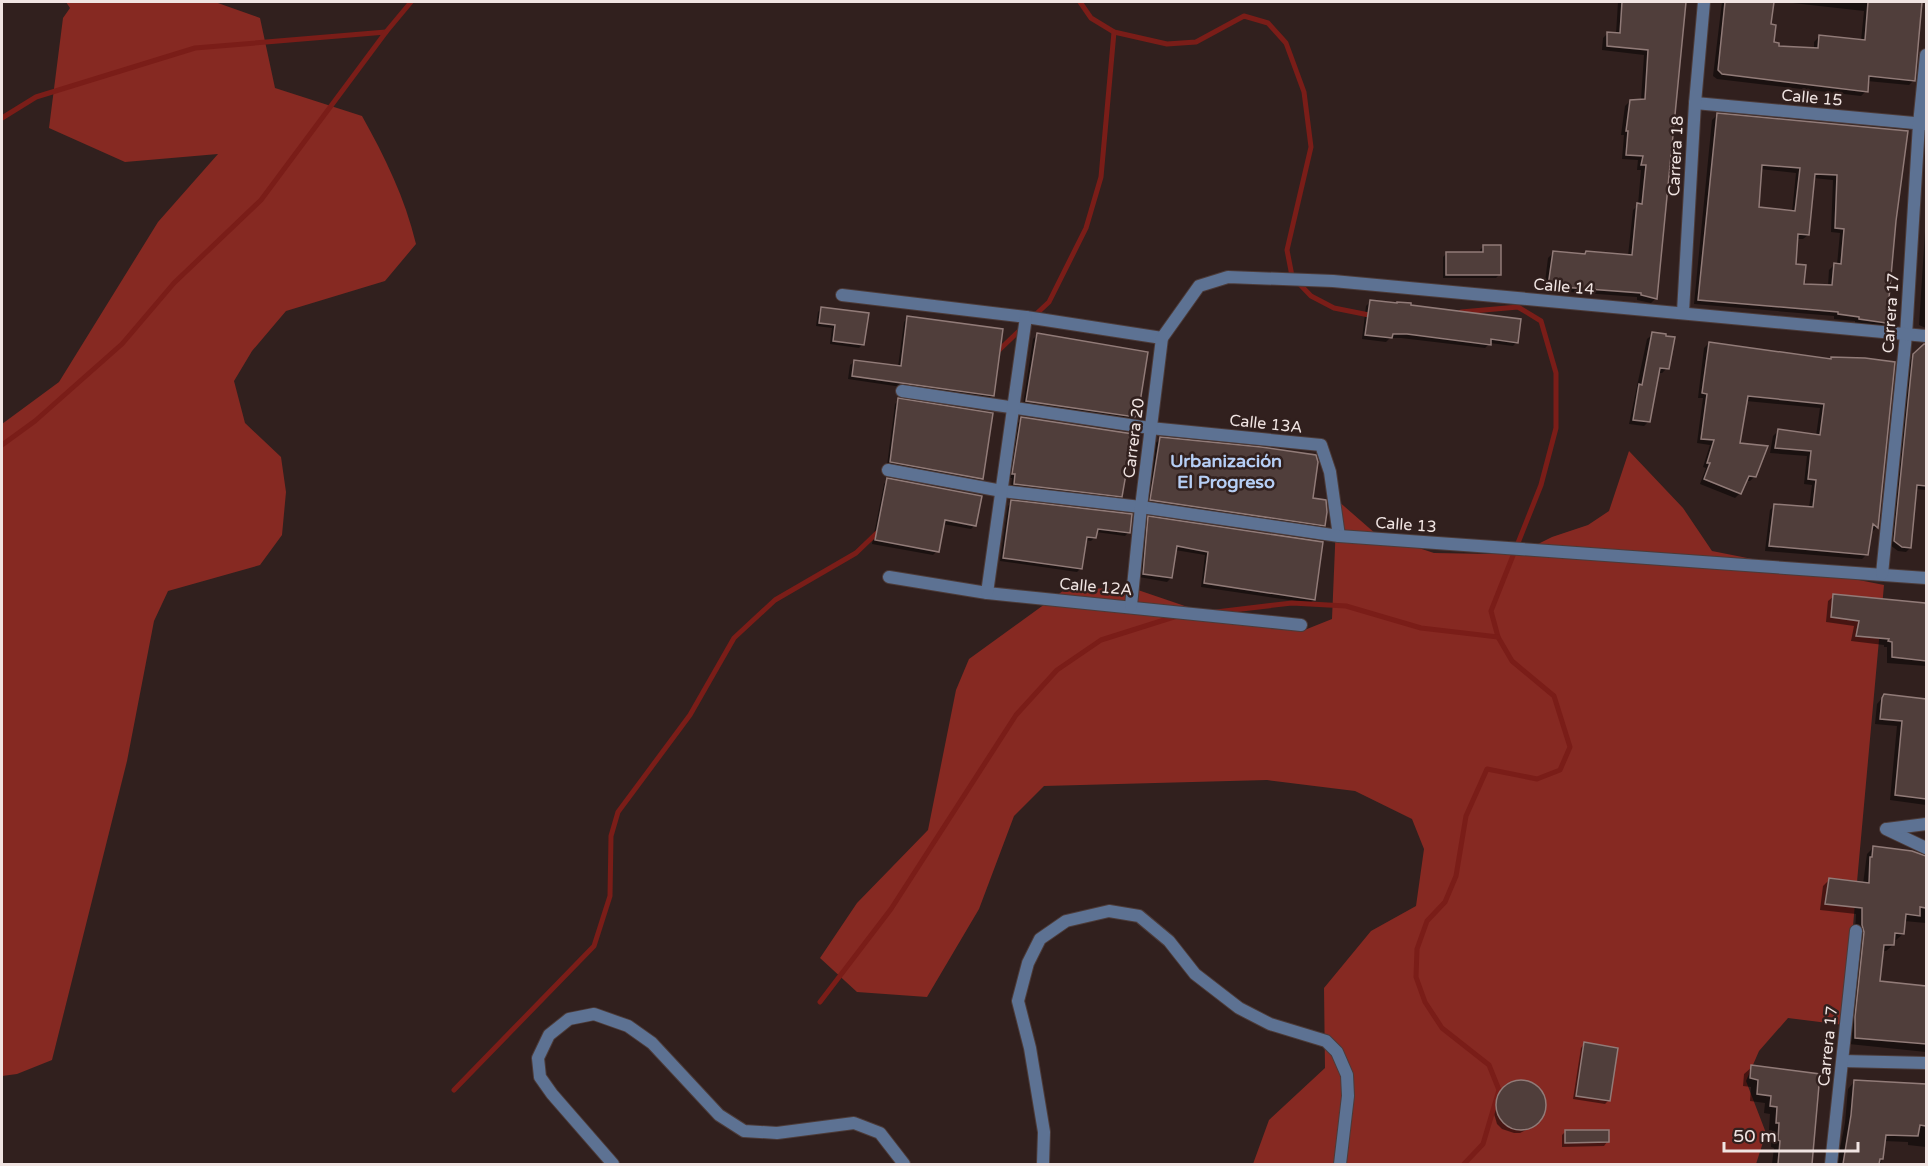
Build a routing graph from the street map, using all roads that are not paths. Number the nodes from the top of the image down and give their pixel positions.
1 (1704, 2) edge
2 (1926, 55) edge
3 (1695, 103) junction
4 (1923, 124) edge
5 (1199, 286) joint
6 (842, 295) dead end
7 (1683, 312) junction
8 (1026, 317) junction
9 (1906, 334) junction
10 (1926, 336) edge
11 (1162, 338) junction
12 (902, 391) dead end
13 (1012, 408) junction
14 (1150, 428) junction
15 (888, 470) dead end
16 (1002, 491) junction
17 (1141, 507) junction
18 (1339, 536) junction
19 (1882, 574) junction
20 (889, 577) dead end
21 (1926, 578) edge
22 (987, 593) junction
23 (1131, 606) junction
24 (1301, 625) dead end
25 (1926, 824) edge
26 (1926, 848) edge
27 (1856, 931) dead end
28 (1843, 1061) junction
29 (1926, 1063) edge
30 (613, 1164) edge
31 (904, 1164) edge
32 (1043, 1164) edge
33 (1340, 1164) edge
34 (1831, 1164) edge

1 - 3 street, Carrera 18
2 - 4 street, Carrera 17
3 - 4 street, Calle 15
3 - 7 street, Carrera 18
4 - 9 street, Carrera 17
5 - 7 street, Calle 14
5 - 11 street, Carrera 20
6 - 8 street
7 - 9 street, Calle 14
8 - 11 street
8 - 13 street
9 - 10 street, Calle 14
9 - 19 street, Carrera 17
11 - 14 street, Carrera 20
12 - 13 street
13 - 14 street
13 - 16 street
14 - 17 street, Carrera 20
14 - 18 street, Calle 13A
15 - 16 street, Calle 13
16 - 17 street, Calle 13
16 - 22 street
17 - 18 street, Calle 13
17 - 23 street, Carrera 20
18 - 19 street, Calle 13
19 - 21 street, Calle 13
20 - 22 street, Calle 12A
22 - 23 street, Calle 12A
23 - 24 street, Calle 12A
25 - 26 street
27 - 28 street, Carrera 17
28 - 29 street
28 - 34 street, Carrera 17
30 - 31 street
32 - 33 street

